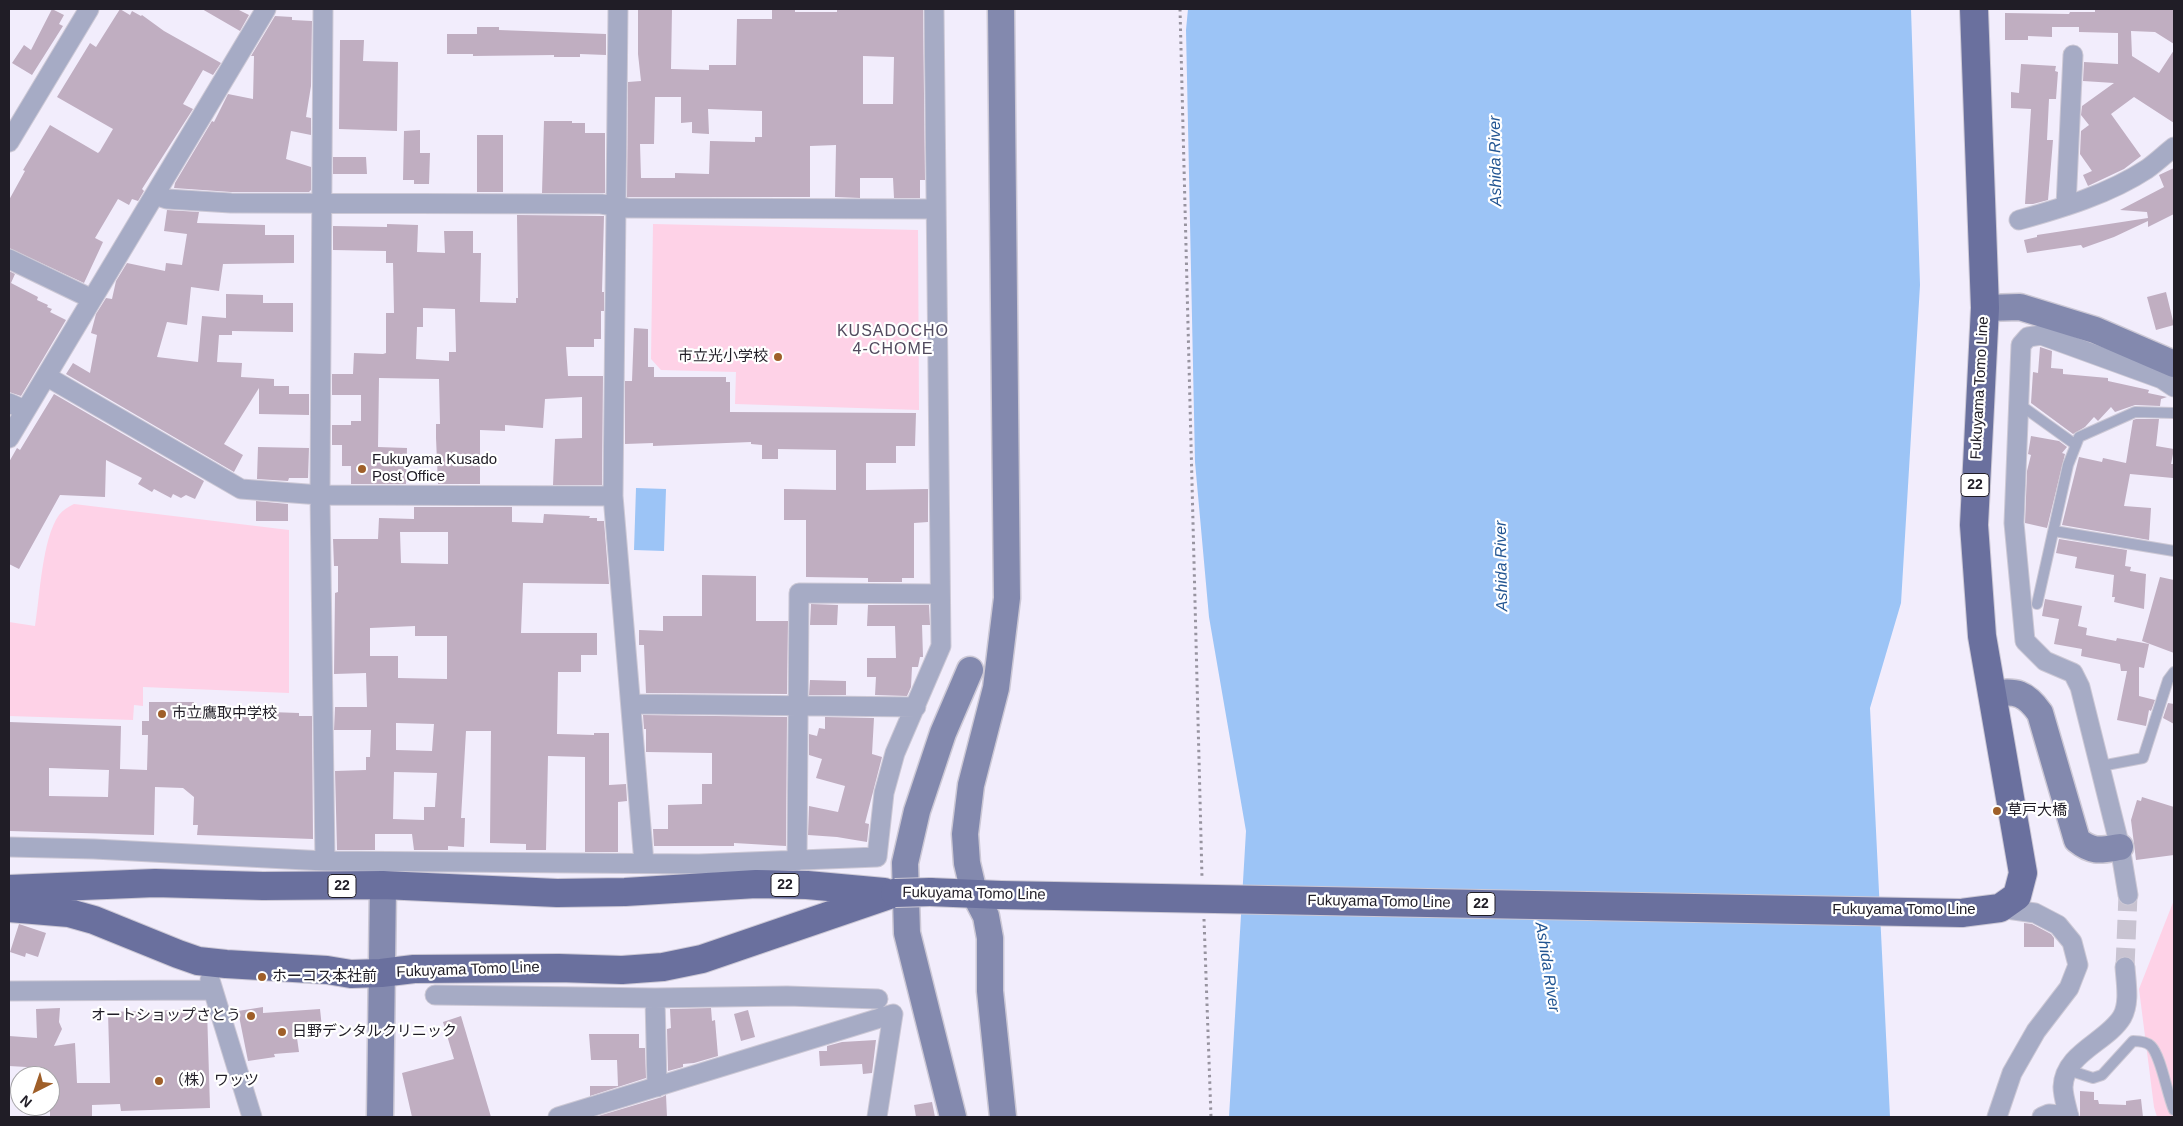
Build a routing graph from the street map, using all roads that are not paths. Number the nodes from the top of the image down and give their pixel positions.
1 (266, 9) edge
2 (323, 9) edge
3 (618, 9) edge
4 (934, 9) edge
5 (1001, 9) edge
6 (1974, 9) edge
7 (82, 11) edge
8 (2073, 55) dead end
9 (9, 142) edge
10 (2174, 147) edge
11 (155, 195) junction
12 (323, 202) junction
13 (617, 206) junction
14 (2066, 206) junction
15 (936, 209) junction
16 (2019, 220) dead end
17 (9, 259) edge
18 (92, 299) junction
19 (1985, 308) junction
20 (2174, 364) edge
21 (46, 376) junction
22 (2174, 387) edge
23 (2019, 404) junction
24 (17, 407) edge
25 (2174, 413) edge
26 (9, 438) edge
27 (2076, 445) junction
28 (320, 495) junction
29 (613, 496) junction
30 (2054, 531) junction
31 (2174, 551) edge
32 (940, 594) junction
33 (2036, 604) dead end
34 (970, 670) dead end
35 (2174, 672) edge
36 (1992, 694) junction
37 (632, 704) junction
38 (799, 705) junction
39 (916, 707) junction
40 (2101, 766) junction
41 (9, 847) edge
42 (2120, 847) junction
43 (153, 851) junction
44 (325, 861) junction
45 (797, 861) junction
46 (644, 863) junction
47 (155, 883) junction
48 (384, 885) junction
49 (9, 889) edge
50 (894, 893) junction
51 (974, 893) junction
52 (2128, 895) tunnel mouth
53 (9, 908) edge
54 (2000, 908) junction
55 (205, 961) junction
56 (2125, 967) tunnel mouth
57 (559, 968) junction
58 (381, 973) junction
59 (213, 990) junction
60 (9, 992) edge
61 (435, 995) dead end
62 (557, 997) junction
63 (655, 998) junction
64 (878, 999) dead end
65 (2068, 1070) junction
66 (657, 1087) junction
67 (2174, 1110) edge
68 (252, 1117) edge
69 (380, 1117) edge
70 (558, 1117) edge
71 (877, 1117) edge
72 (953, 1117) edge
73 (1003, 1117) edge
74 (1996, 1117) edge
75 (2042, 1117) edge
76 (2069, 1117) edge

1 - 11 street
2 - 12 street
3 - 13 street
4 - 15 street
5 - 51 street
6 - 19 main road, Fukuyama Tomo Line / 22
7 - 9 street
8 - 14 street
10 - 14 street
11 - 12 street
11 - 18 street
12 - 13 street
12 - 28 street
13 - 15 street
13 - 29 street
14 - 16 street
15 - 32 street
17 - 18 street
18 - 21 street
19 - 20 street
19 - 36 main road, Fukuyama Tomo Line / 22
21 - 24 street
21 - 28 street
22 - 23 street
23 - 27 lane
23 - 40 street
24 - 26 street
25 - 27 lane
27 - 30 lane
28 - 29 street
28 - 44 street
29 - 37 street
30 - 31 lane
30 - 33 lane
32 - 38 street
32 - 39 street
34 - 72 street
35 - 40 lane
36 - 42 street
36 - 54 main road, Fukuyama Tomo Line / 22
37 - 38 street
37 - 46 street
38 - 39 street
38 - 45 street
39 - 45 street
40 - 42 street
41 - 43 street
42 - 52 street
43 - 44 street
43 - 47 street
44 - 46 street
45 - 46 street
47 - 48 main road, Fukuyama Tomo Line / 22
47 - 49 main road, Fukuyama Tomo Line / 22
48 - 50 main road, Fukuyama Tomo Line / 22
48 - 58 street
50 - 51 main road, Fukuyama Tomo Line / 22, bridge
50 - 57 main road, Fukuyama Tomo Line / 22
51 - 54 main road, Fukuyama Tomo Line / 22, bridge
51 - 73 street
53 - 55 main road, Fukuyama Tomo Line / 22
54 - 74 street
55 - 58 main road, Fukuyama Tomo Line / 22
55 - 59 street
56 - 65 street
57 - 58 main road, Fukuyama Tomo Line / 22
57 - 62 street
58 - 69 street
59 - 60 street
59 - 68 street
61 - 62 street
62 - 63 street
63 - 64 street
63 - 66 street
65 - 67 lane
65 - 76 street
66 - 70 street
66 - 71 street
75 - 76 street

